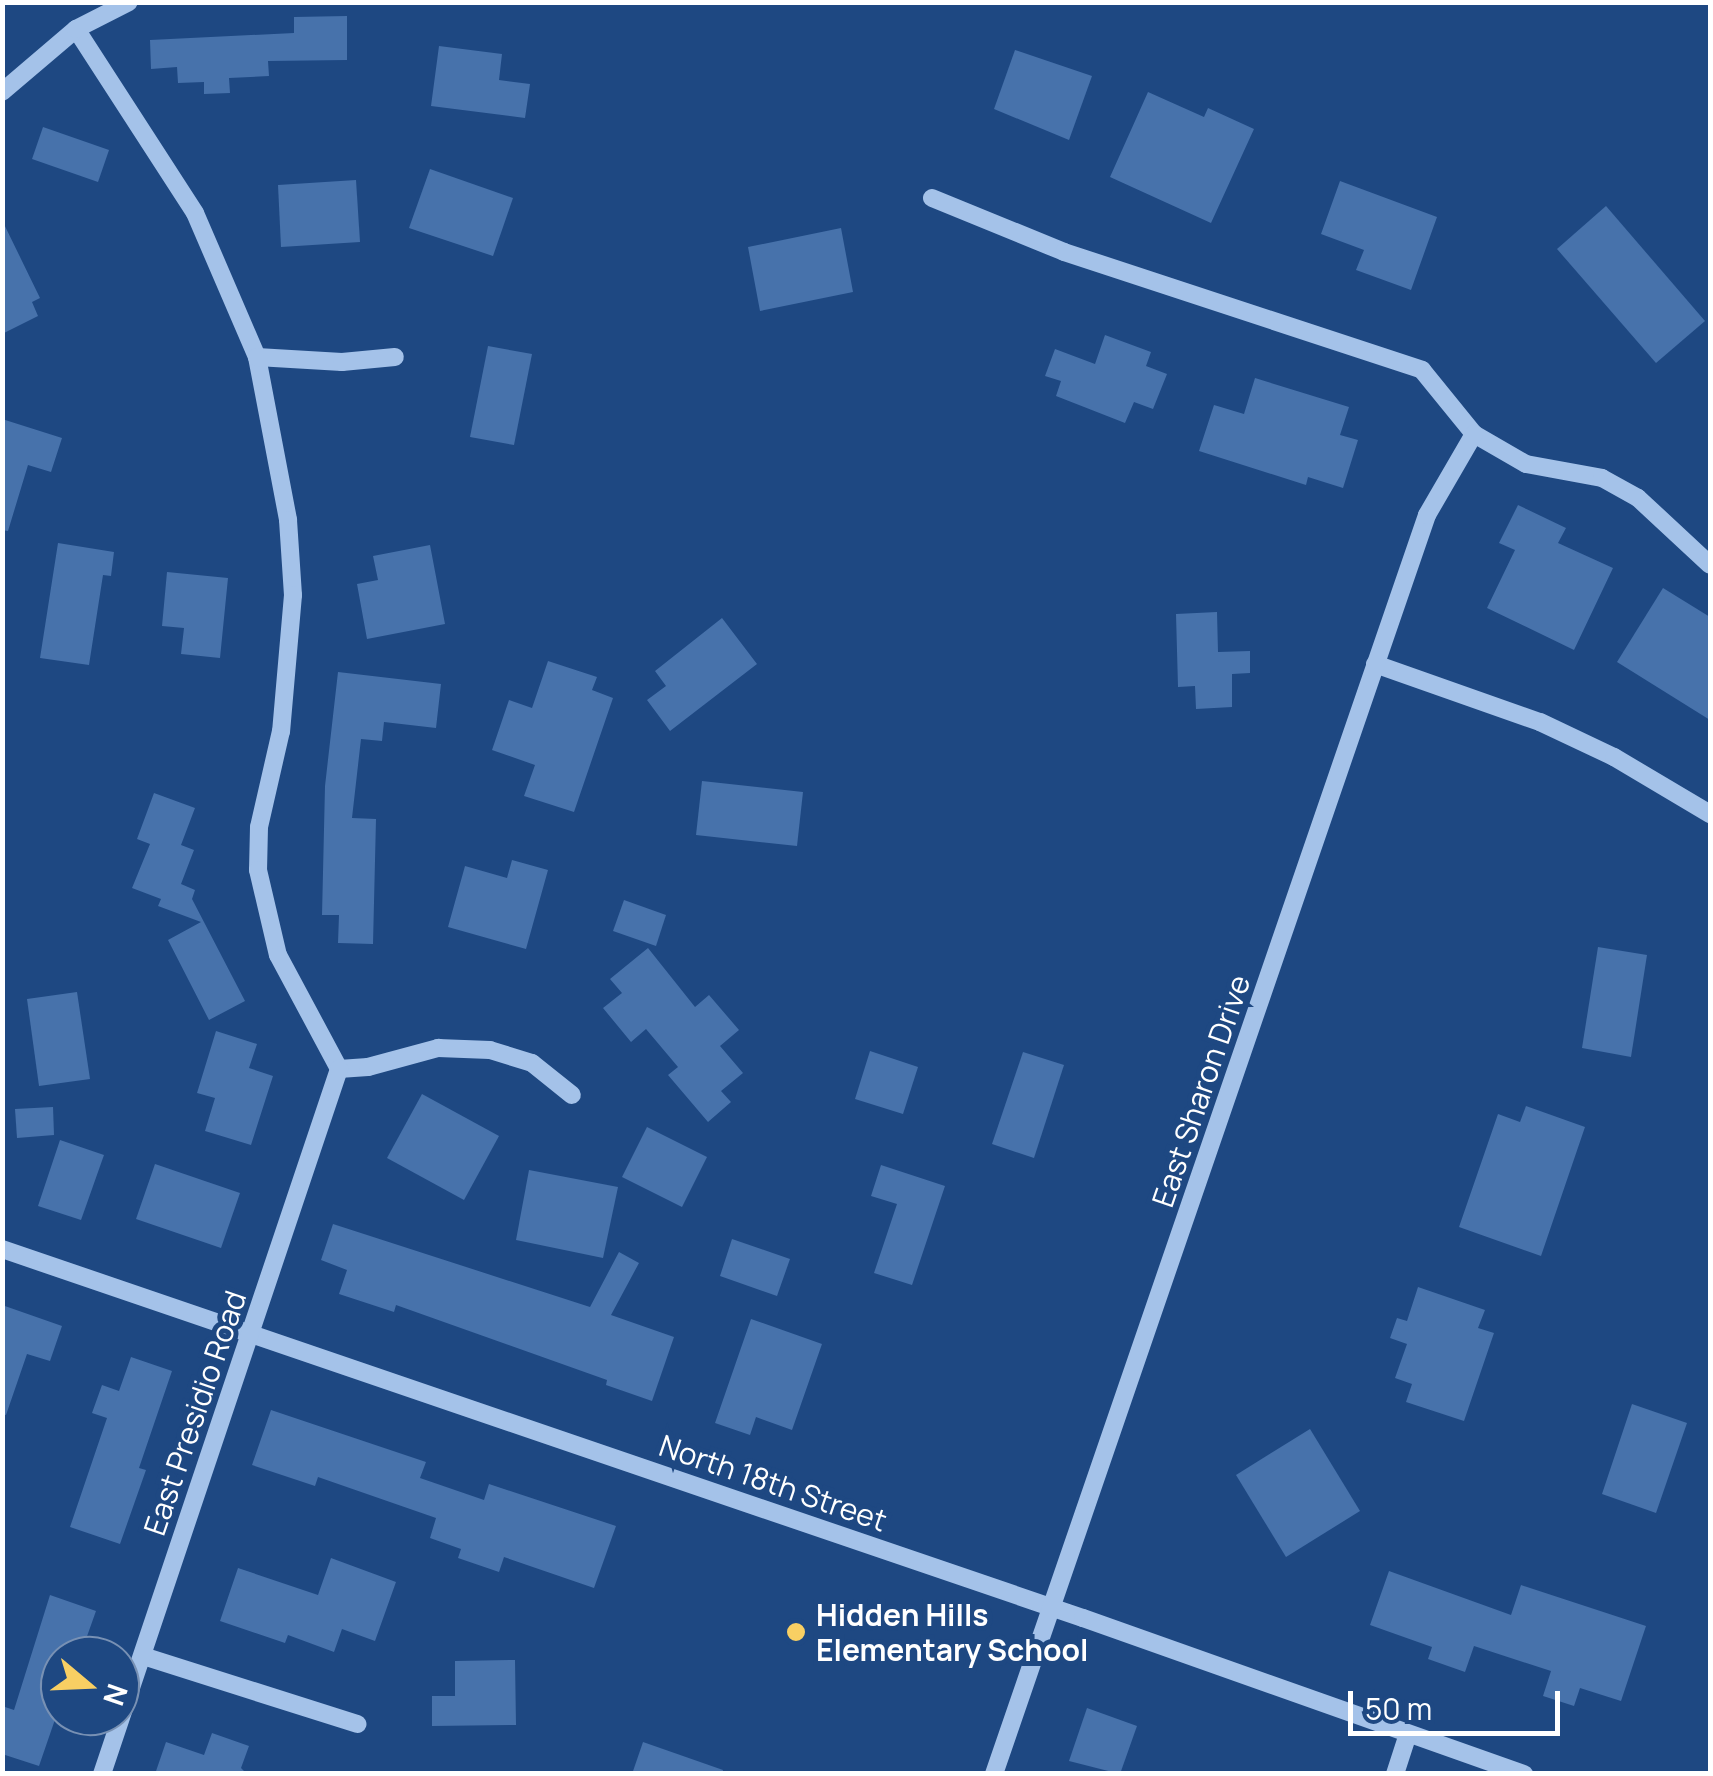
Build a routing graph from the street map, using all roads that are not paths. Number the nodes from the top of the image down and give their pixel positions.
1 (129, 2) edge
2 (76, 29) junction
3 (2, 92) edge
4 (932, 198) dead end
5 (258, 357) junction
6 (395, 357) dead end
7 (1474, 434) junction
8 (1710, 565) edge
9 (1376, 664) junction
10 (1710, 814) edge
11 (339, 1069) junction
12 (572, 1095) dead end
13 (2, 1249) edge
14 (251, 1332) junction
15 (1051, 1606) junction
16 (143, 1656) junction
17 (358, 1724) dead end
18 (1408, 1734) junction
19 (102, 1774) edge
20 (994, 1774) edge
21 (1394, 1774) edge
22 (1524, 1774) edge

1 - 2 street
2 - 3 street
2 - 5 street
4 - 7 street
5 - 6 street
5 - 11 street
7 - 8 street
7 - 9 street, East Sharon Drive
9 - 10 street
9 - 15 street, East Sharon Drive
11 - 12 street
11 - 14 street, East Presidio Road
13 - 14 street, North 18th Street
14 - 15 street, North 18th Street
14 - 16 street, East Presidio Road
15 - 18 street, North 18th Street
15 - 20 street, East Sharon Drive
16 - 17 street
16 - 19 street, East Presidio Road
18 - 21 street
18 - 22 street, North 18th Street

